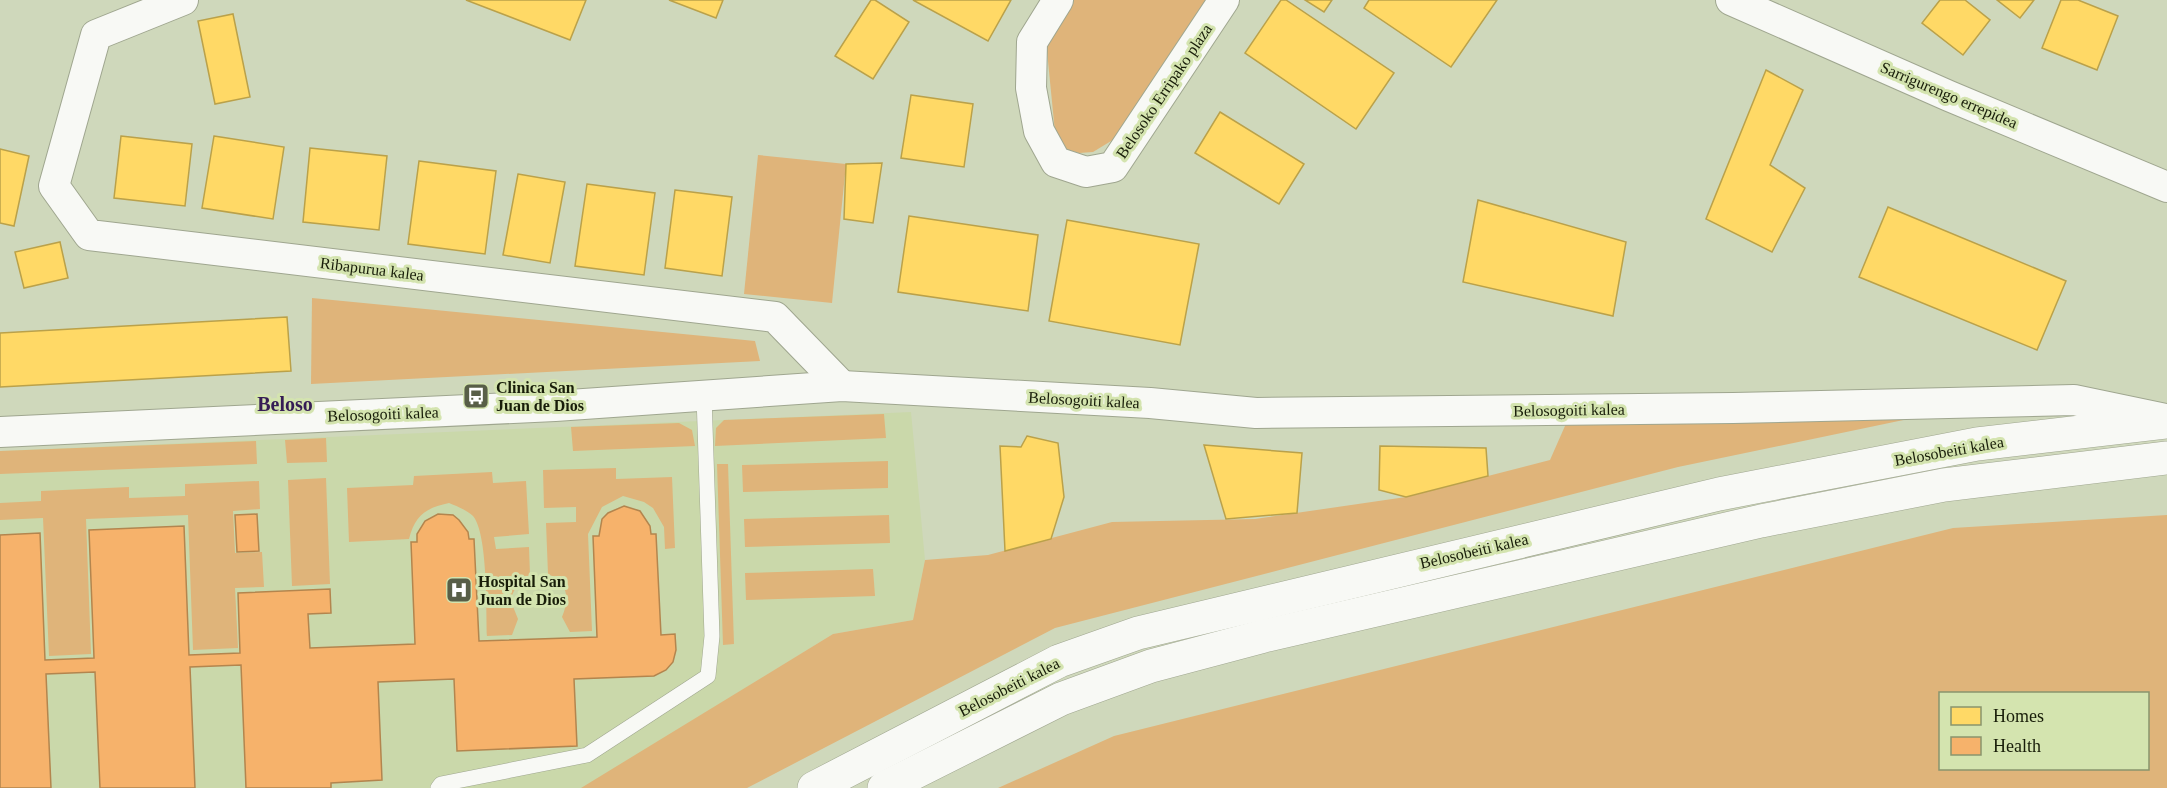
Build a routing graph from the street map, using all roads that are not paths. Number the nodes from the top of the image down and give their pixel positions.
1 (183, 0) edge
2 (1058, 0) edge
3 (1224, 0) edge
4 (1731, 0) edge
5 (2167, 187) edge
6 (842, 386) junction
7 (704, 396) junction
8 (2167, 421) edge
9 (0, 432) edge
10 (2167, 458) edge
11 (438, 788) edge
12 (814, 788) edge
13 (884, 788) edge

1 - 6 street, Ribapurua kalea
2 - 3 street, Belosoko Erripako plaza
4 - 5 street, Sarrigurengo errepidea
6 - 7 street, Belosogoiti kalea
6 - 8 street, Belosogoiti kalea
7 - 9 street, Belosogoiti kalea
7 - 11 lane
8 - 12 main road, Belosobeiti kalea
10 - 13 main road, Belosobeiti kalea

